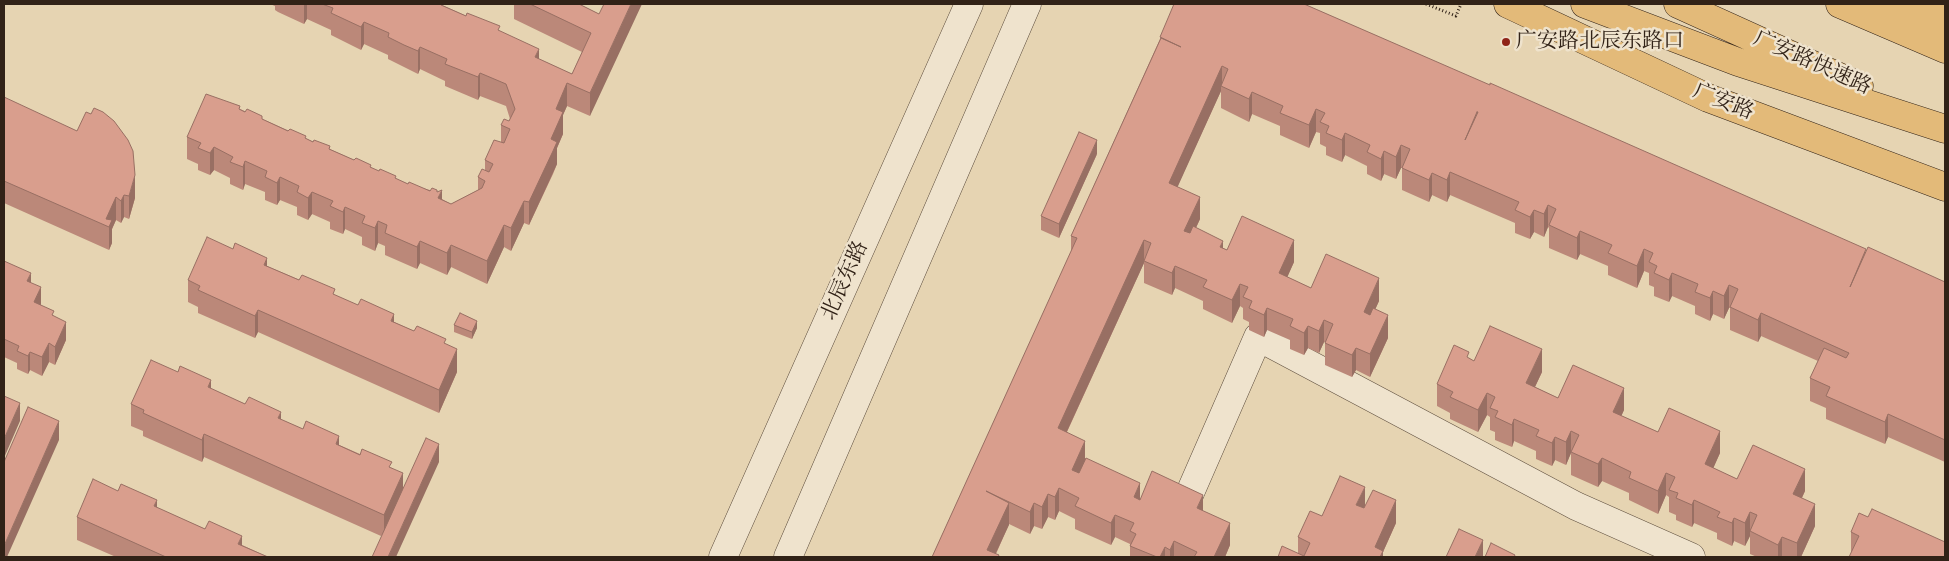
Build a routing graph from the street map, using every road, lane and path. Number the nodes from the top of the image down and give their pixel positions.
1 (969, 4) edge
2 (1026, 4) edge
3 (1426, 4) edge
4 (1461, 4) edge
5 (1508, 4) edge
6 (1584, 4) edge
7 (1678, 4) edge
8 (1840, 4) edge
9 (1884, 4) edge
10 (1937, 4) edge
11 (1945, 7) edge
12 (1945, 24) edge
13 (1945, 49) edge
14 (1945, 124) edge
15 (1945, 130) edge
16 (1945, 187) edge
17 (724, 557) edge
18 (788, 557) edge
19 (1162, 557) edge
20 (1691, 557) edge

1 - 17 street, 北辰东路
2 - 18 street
3 - 4 path
5 - 16 main road, 广安路
6 - 15 main road
7 - 14 main road, 广安路快速路
8 - 13 main road
9 - 12 main road
10 - 11 main road
19 - 20 street

